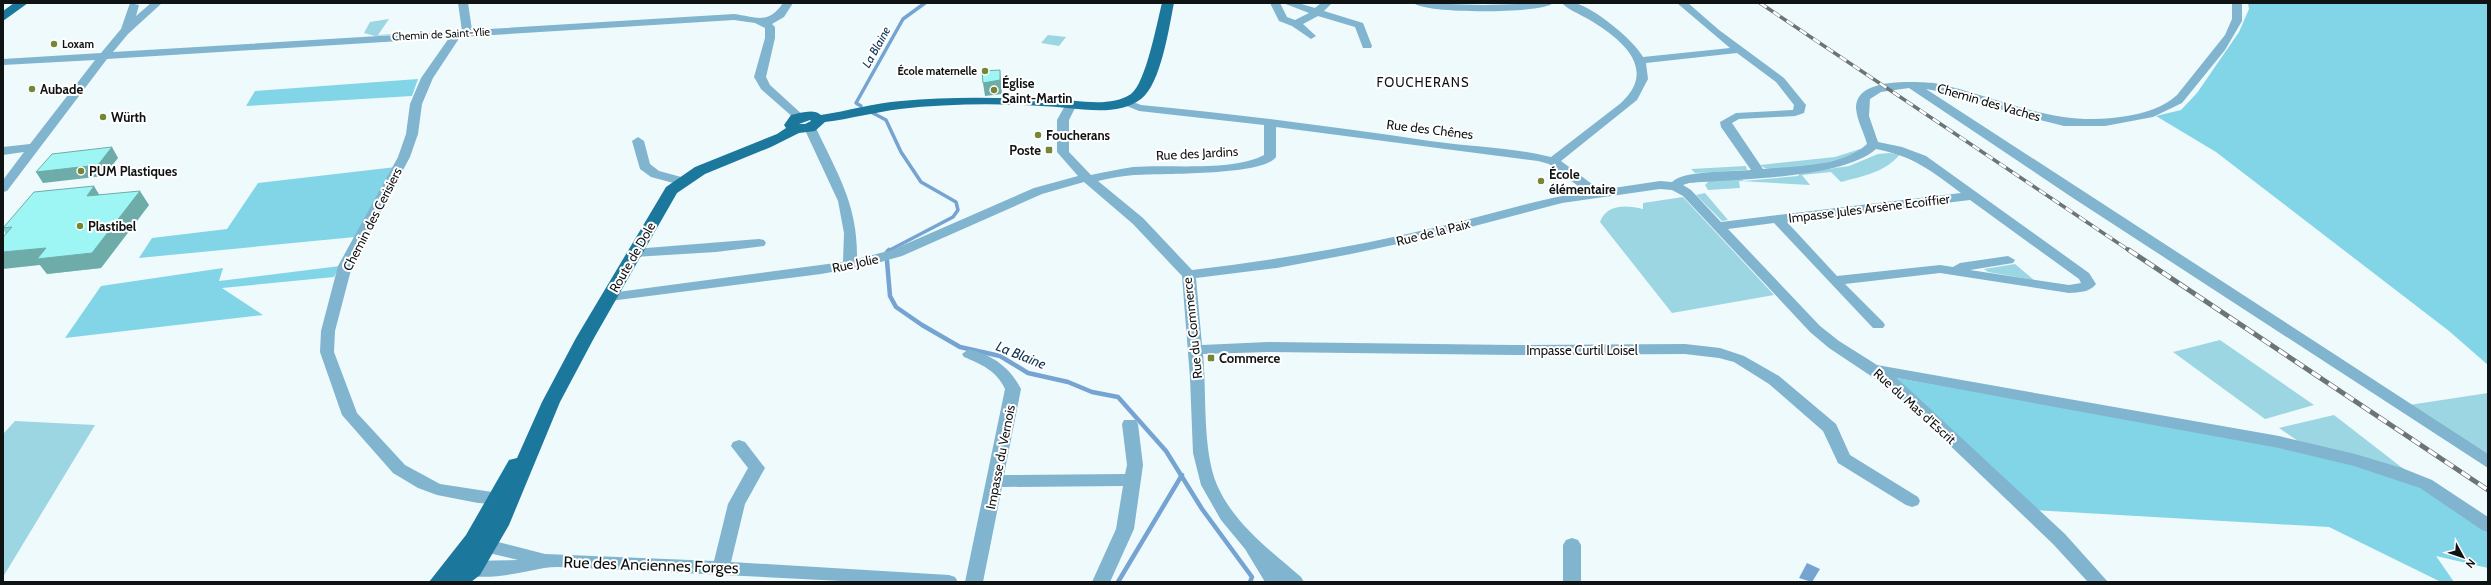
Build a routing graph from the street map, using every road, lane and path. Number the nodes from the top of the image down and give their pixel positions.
1 (13, 3) edge
2 (22, 3) edge
3 (157, 3) edge
4 (463, 3) edge
5 (788, 3) edge
6 (1168, 3) edge
7 (1275, 3) edge
8 (1288, 3) edge
9 (1327, 3) edge
10 (1419, 3) edge
11 (1548, 3) edge
12 (1568, 3) edge
13 (1682, 3) edge
14 (2237, 3) edge
15 (130, 4) edge
16 (1314, 10) junction
17 (3, 11) edge
18 (3, 17) edge
19 (764, 23) junction
20 (1295, 23) junction
21 (124, 32) junction
22 (462, 33) junction
23 (1311, 36) dead end
24 (1367, 46) dead end
25 (1738, 50) junction
26 (106, 55) junction
27 (1639, 60) junction
28 (3, 62) edge
29 (1912, 85) junction
30 (1126, 102) junction
31 (1071, 104) junction
32 (1270, 121) junction
33 (806, 123) junction
34 (638, 141) dead end
35 (1873, 145) junction
36 (35, 147) junction
37 (3, 151) edge
38 (1553, 161) junction
39 (1759, 173) junction
40 (1087, 178) junction
41 (681, 181) junction
42 (1675, 186) junction
43 (3, 188) edge
44 (1596, 193) junction
45 (1971, 196) junction
46 (1777, 219) junction
47 (1718, 226) junction
48 (759, 243) dead end
49 (634, 253) junction
50 (2008, 260) dead end
51 (850, 265) junction
52 (1946, 269) junction
53 (1189, 275) junction
54 (1834, 281) junction
55 (610, 297) junction
56 (1878, 325) dead end
57 (1196, 350) junction
58 (969, 354) dead end
59 (1878, 370) junction
60 (1130, 424) dead end
61 (739, 446) dead end
62 (2488, 462) edge
63 (1132, 480) junction
64 (995, 481) junction
65 (503, 499) junction
66 (1912, 501) dead end
67 (2488, 526) edge
68 (481, 544) junction
69 (1252, 545) junction
70 (1572, 545) dead end
71 (545, 561) junction
72 (721, 567) junction
73 (461, 573) edge
74 (440, 582) edge
75 (948, 582) edge
76 (974, 582) edge
77 (1101, 582) edge
78 (1274, 582) edge
79 (1295, 582) edge
80 (1572, 582) edge
81 (2099, 582) edge

1 - 17 main road
2 - 18 main road
3 - 15 street
3 - 21 street
4 - 22 street
5 - 19 street
6 - 30 main road
7 - 20 street
8 - 16 street
9 - 16 street
10 - 11 street
12 - 27 street
13 - 25 street
14 - 29 street, Chemin des Vaches
15 - 21 street
16 - 20 street
16 - 24 street
19 - 22 street, Chemin de Saint-Ylie
19 - 33 street
20 - 23 street
21 - 26 street
22 - 26 street, Chemin de Saint-Ylie
22 - 65 street, Chemin des Cerisiers
25 - 27 street
25 - 39 street
26 - 28 street, Chemin de Saint-Ylie
26 - 36 street
27 - 38 street
29 - 35 street, Chemin des Vaches
29 - 62 street
30 - 31 main road, Route de Dole
30 - 32 street, Rue des Chênes
31 - 33 main road, Route de Dole
31 - 40 street, Rue du Commerce
32 - 38 street, Rue des Chênes
32 - 40 street, Rue des Jardins
33 - 41 main road, Route de Dole
33 - 51 street
34 - 41 street
35 - 39 street
35 - 45 street, Impasse Jules Arsène Ecoiffier
36 - 37 street
36 - 43 street
38 - 44 street
39 - 42 street
40 - 51 street, Rue Jolie
40 - 53 street, Rue du Commerce
41 - 49 main road, Route de Dole
42 - 44 street, Rue de la Paix
42 - 47 street, Rue du Mas d'Escrit
44 - 53 street, Rue de la Paix
45 - 46 street, Impasse Jules Arsène Ecoiffier
45 - 52 street, Impasse Jules Arsène Ecoiffier
46 - 47 street
46 - 54 street, Impasse Jules Arsène Ecoiffier
47 - 59 street, Rue du Mas d'Escrit
48 - 49 street
49 - 55 main road, Route de Dole
50 - 52 street
51 - 55 street, Rue Jolie
52 - 54 street, Impasse Jules Arsène Ecoiffier
53 - 57 street, Rue du Commerce
54 - 56 street
55 - 65 main road, Route de Dole
57 - 66 street, Impasse Curtil Loisel
57 - 69 street, Rue du Commerce
58 - 64 street, Impasse du Vernois
59 - 67 street
59 - 81 street, Rue du Mas d'Escrit
60 - 63 street
61 - 72 street
63 - 64 street
63 - 77 street
64 - 76 street, Impasse du Vernois
65 - 68 main road, Route de Dole
68 - 71 street, Rue des Anciennes Forges
68 - 73 main road, Route de Dole
69 - 78 street, Rue du Commerce
69 - 79 street, Rue du Commerce
70 - 80 street
71 - 72 street, Rue des Anciennes Forges
71 - 73 street, Rue des Anciennes Forges
72 - 75 street, Rue des Anciennes Forges
73 - 74 main road, Route de Dole

